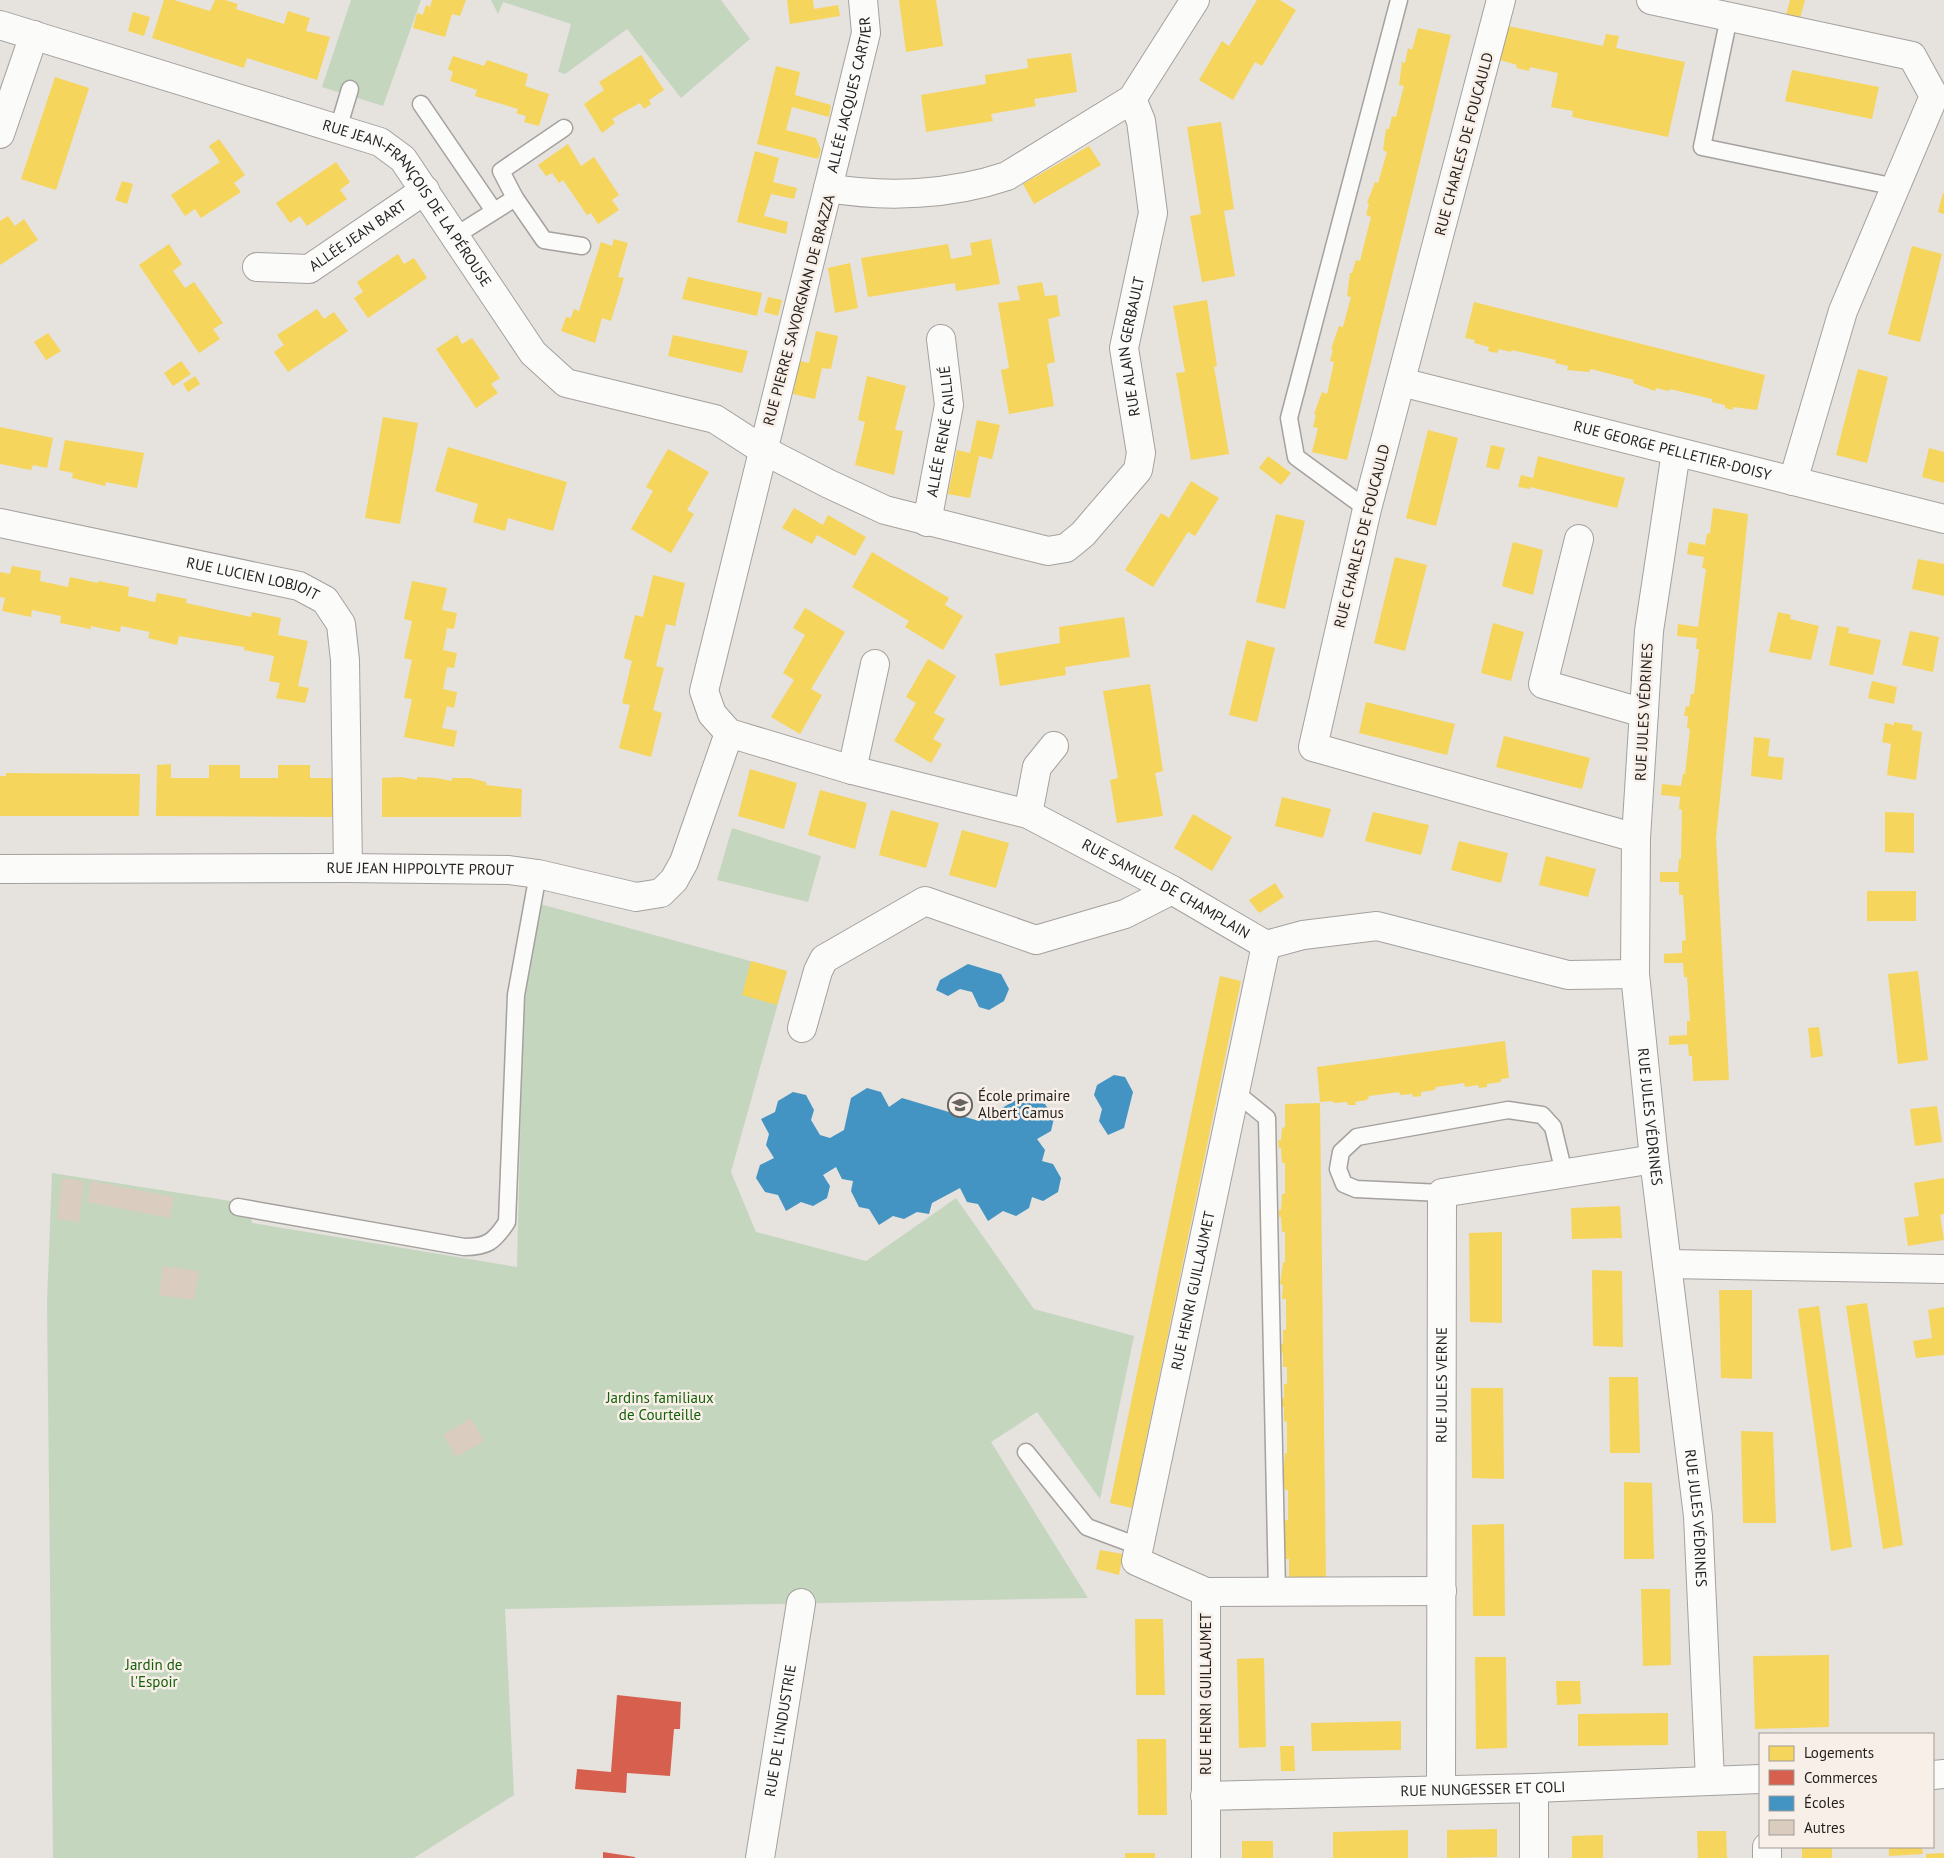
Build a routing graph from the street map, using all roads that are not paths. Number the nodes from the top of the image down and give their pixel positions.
1 (863, 0) edge
2 (1195, 0) edge
3 (1399, 0) edge
4 (1501, 0) edge
5 (1651, 0) edge
6 (1729, 17) junction
7 (0, 25) edge
8 (34, 35) junction
9 (350, 89) dead end
10 (1132, 99) junction
11 (421, 104) dead end
12 (564, 128) dead end
13 (338, 129) junction
14 (0, 134) edge
15 (1896, 187) junction
16 (828, 188) junction
17 (425, 190) junction
18 (515, 198) junction
19 (494, 211) junction
20 (455, 236) junction
21 (582, 246) dead end
22 (257, 268) dead end
23 (941, 339) dead end
24 (1401, 382) junction
25 (763, 450) junction
26 (1676, 452) junction
27 (1794, 481) junction
28 (1367, 509) junction
29 (1944, 519) edge
30 (927, 522) junction
31 (0, 523) edge
32 (1579, 538) dead end
33 (875, 664) dead end
34 (1644, 713) junction
35 (720, 724) junction
36 (1054, 746) dead end
37 (852, 770) junction
38 (1028, 814) junction
39 (1636, 838) junction
40 (0, 868) edge
41 (348, 868) junction
42 (538, 874) junction
43 (1172, 890) junction
44 (1266, 945) junction
45 (1635, 974) junction
46 (802, 1028) dead end
47 (1235, 1092) junction
48 (1654, 1159) junction
49 (1564, 1173) junction
50 (1442, 1193) junction
51 (238, 1206) dead end
52 (1667, 1264) junction
53 (1944, 1269) edge
54 (1026, 1452) dead end
55 (1138, 1546) junction
56 (1442, 1591) junction
57 (1206, 1592) junction
58 (1277, 1592) junction
59 (801, 1603) dead end
60 (1759, 1779) edge
61 (1710, 1780) junction
62 (1534, 1788) junction
63 (1441, 1790) junction
64 (1205, 1796) junction
65 (760, 1858) edge
66 (1206, 1858) edge
67 (1534, 1858) edge

1 - 16 street, ALLÉE JACQUES CARTIER
2 - 10 street, RUE PIERRE SAVORGNAN DE BRAZZA
3 - 28 lane
4 - 24 street, RUE CHARLES DE FOUCAULD
5 - 6 street
6 - 15 lane
6 - 15 street
7 - 8 street, RUE JEAN-FRANÇOIS DE LA PÉROUSE
8 - 13 street, RUE JEAN-FRANÇOIS DE LA PÉROUSE
8 - 14 street
9 - 13 lane
10 - 16 street, RUE PIERRE SAVORGNAN DE BRAZZA
10 - 30 street, RUE ALAIN GERBAULT
11 - 19 lane
12 - 18 lane
13 - 17 street, RUE JEAN-FRANÇOIS DE LA PÉROUSE
15 - 27 street
16 - 25 street, RUE PIERRE SAVORGNAN DE BRAZZA
17 - 20 street, RUE JEAN-FRANÇOIS DE LA PÉROUSE
17 - 22 street, ALLÉE JEAN BART
18 - 19 lane
18 - 21 lane
19 - 20 lane
20 - 25 street, RUE JEAN-FRANÇOIS DE LA PÉROUSE
23 - 30 street, ALLÉE RENÉ CAILLIÉ
24 - 26 street, RUE GEORGE PELLETIER-DOISY
24 - 28 street, RUE CHARLES DE FOUCAULD
25 - 30 street, RUE ALAIN GERBAULT
25 - 35 street, RUE PIERRE SAVORGNAN DE BRAZZA
26 - 27 street, RUE GEORGE PELLETIER-DOISY
26 - 34 street, RUE JULES VÉDRINES
27 - 29 street, RUE GEORGE PELLETIER-DOISY
28 - 39 street, RUE CHARLES DE FOUCAULD
31 - 41 street, RUE LUCIEN LOBJOIT
32 - 34 street
33 - 37 street
34 - 39 street, RUE JULES VÉDRINES
35 - 37 street, RUE SAMUEL DE CHAMPLAIN
35 - 42 street, RUE JEAN HIPPOLYTE PROUT
36 - 38 street
37 - 38 street, RUE SAMUEL DE CHAMPLAIN
38 - 43 street, RUE SAMUEL DE CHAMPLAIN
39 - 45 street, RUE JULES VÉDRINES
40 - 41 street, RUE JEAN HIPPOLYTE PROUT
41 - 42 street, RUE JEAN HIPPOLYTE PROUT
42 - 51 lane
43 - 44 street, RUE SAMUEL DE CHAMPLAIN
43 - 46 street
44 - 45 street, RUE SAMUEL DE CHAMPLAIN
44 - 47 street, RUE HENRI GUILLAUMET
45 - 48 street, RUE JULES VÉDRINES
47 - 55 street, RUE HENRI GUILLAUMET
47 - 58 lane
48 - 49 street
48 - 52 street, RUE JULES VÉDRINES
49 - 50 street
49 - 50 lane
50 - 56 street, RUE JULES VERNE
52 - 53 street
52 - 61 street, RUE JULES VÉDRINES
54 - 55 lane
55 - 57 street, RUE HENRI GUILLAUMET
56 - 58 street, RUE HENRI GUILLAUMET
56 - 63 street, RUE JULES VERNE
57 - 58 street, RUE HENRI GUILLAUMET
57 - 64 street, RUE HENRI GUILLAUMET
59 - 65 street, RUE DE L'INDUSTRIE
60 - 61 street, RUE NUNGESSER ET COLI
61 - 62 street, RUE NUNGESSER ET COLI
62 - 63 street, RUE NUNGESSER ET COLI
62 - 67 street
63 - 64 street, RUE NUNGESSER ET COLI
64 - 66 street, RUE HENRI GUILLAUMET

